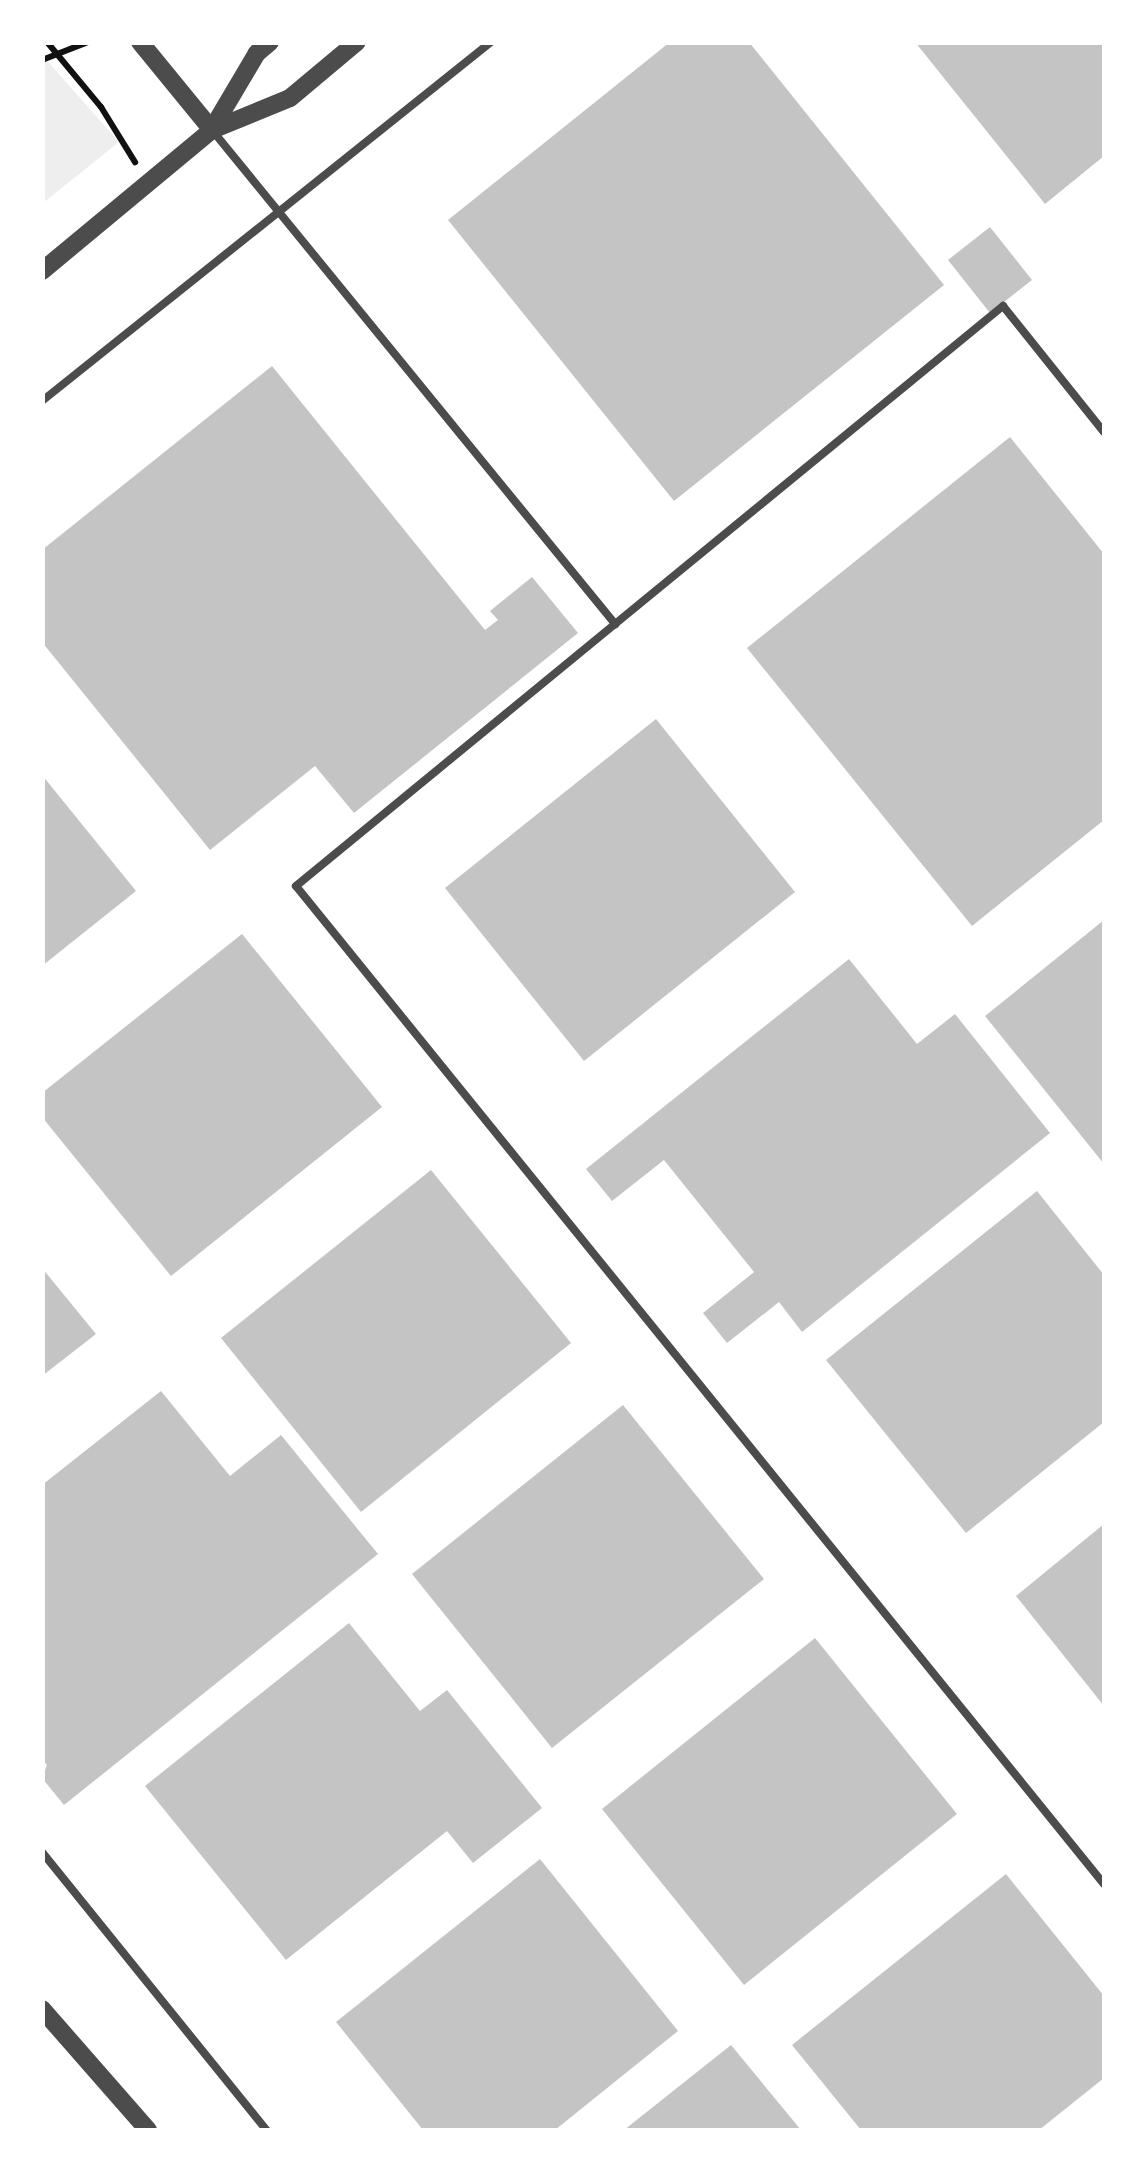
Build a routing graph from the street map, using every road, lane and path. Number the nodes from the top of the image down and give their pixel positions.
1 (46, 42) edge
2 (88, 42) edge
3 (140, 42) edge
4 (270, 42) edge
5 (357, 42) edge
6 (491, 42) edge
7 (58, 54) junction
8 (42, 60) edge
9 (212, 130) junction
10 (148, 182) junction
11 (280, 210) junction
12 (42, 271) edge
13 (42, 400) edge
14 (1104, 432) edge
15 (615, 624) junction
16 (42, 1852) edge
17 (1104, 1884) edge
18 (42, 2009) edge
19 (148, 2130) edge
20 (266, 2130) edge

1 - 7 path
2 - 7 path
3 - 9 street
4 - 9 street
5 - 9 street
6 - 11 lane
7 - 8 path
7 - 10 path
9 - 10 street
9 - 11 lane
10 - 12 street
11 - 13 lane
11 - 15 lane
14 - 15 lane
15 - 17 lane
16 - 20 lane
18 - 19 street

